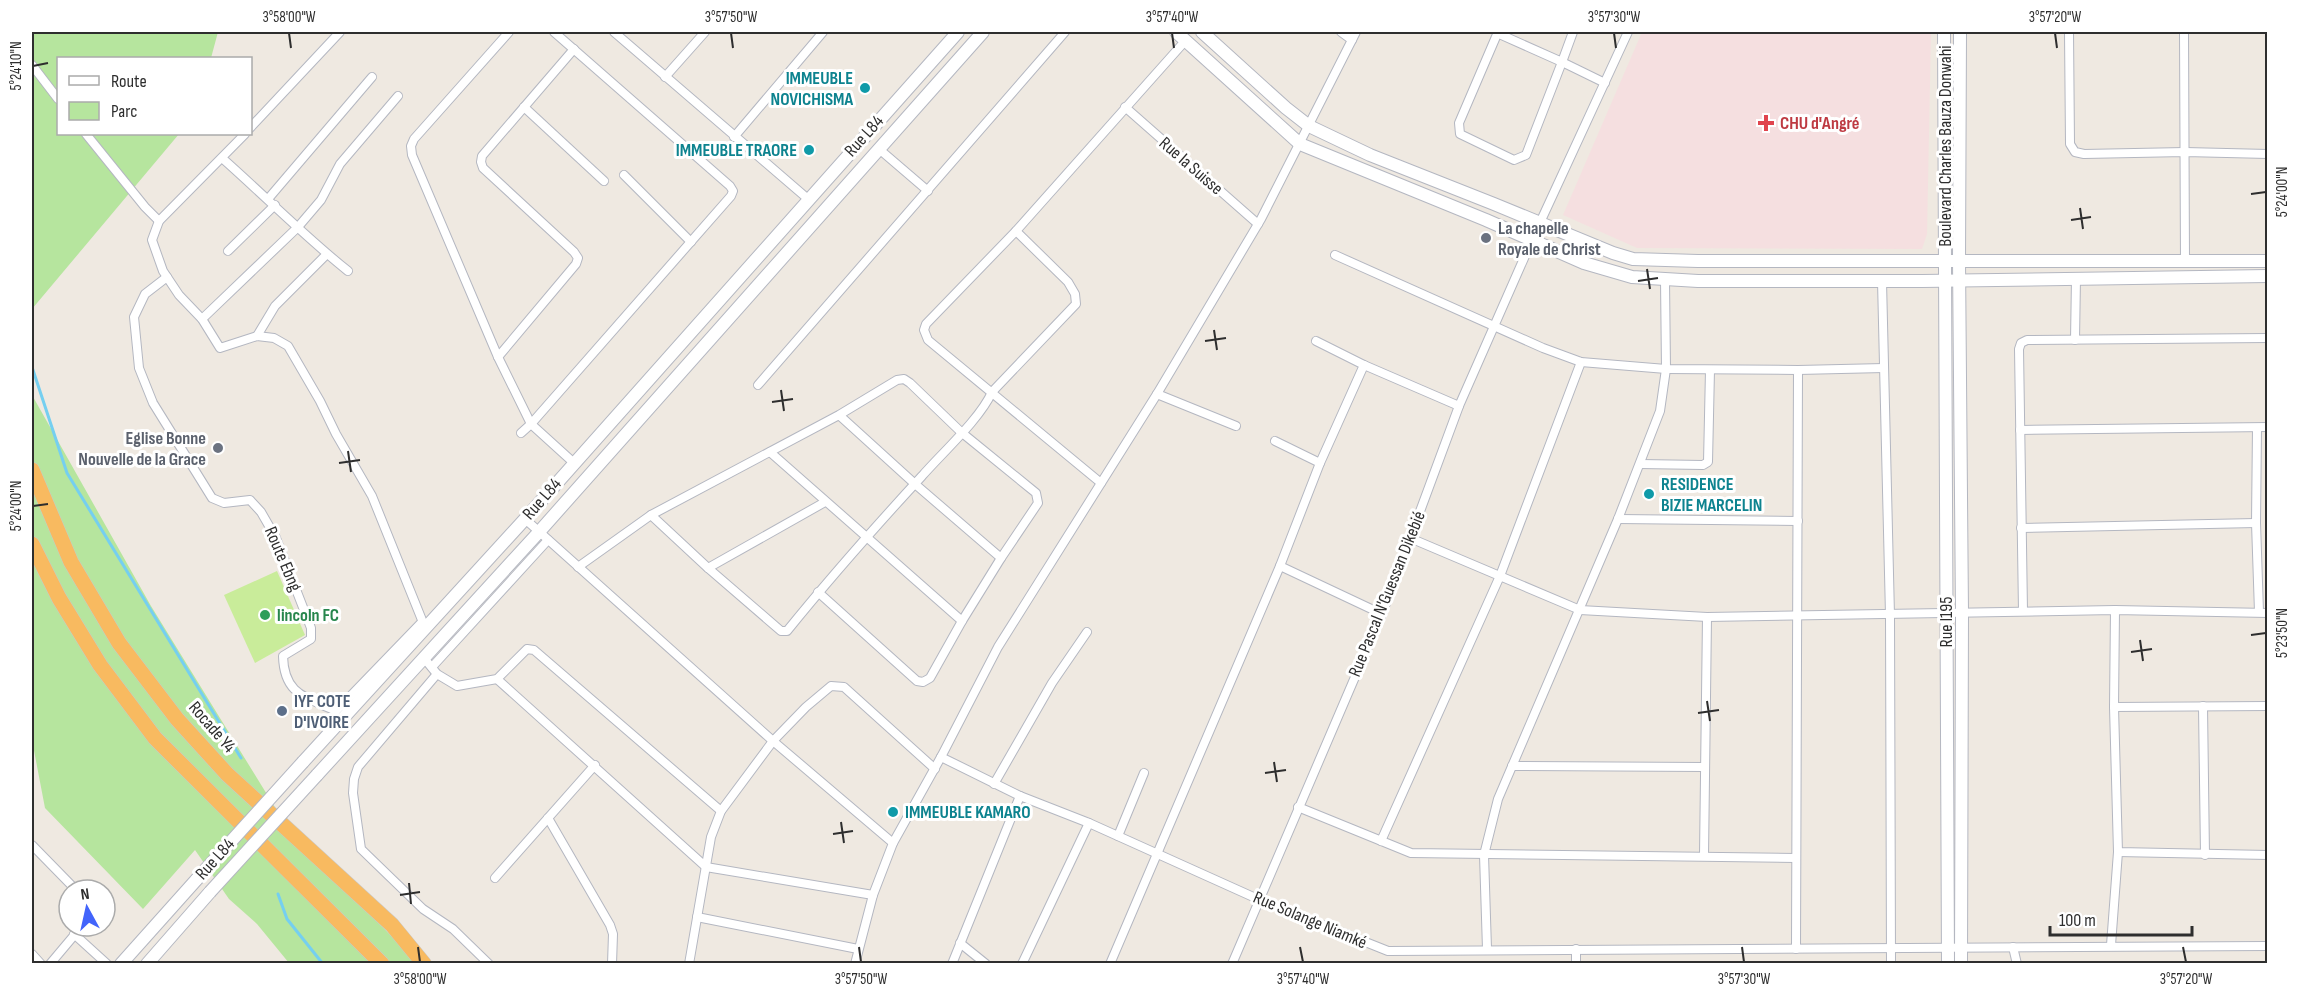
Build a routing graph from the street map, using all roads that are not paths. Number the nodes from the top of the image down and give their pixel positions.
1 (340, 32) edge
2 (509, 32) edge
3 (554, 32) edge
4 (614, 32) edge
5 (705, 32) edge
6 (823, 32) edge
7 (958, 32) edge
8 (983, 32) edge
9 (1065, 32) edge
10 (1176, 32) edge
11 (1202, 32) edge
12 (1341, 32) edge
13 (1356, 32) edge
14 (1498, 32) edge
15 (1573, 32) edge
16 (1628, 32) edge
17 (1944, 32) edge
18 (1960, 32) edge
19 (2069, 32) edge
20 (2184, 32) edge
21 (1186, 40) junction
22 (1352, 40) junction
23 (574, 49) junction
24 (1562, 62) junction
25 (32, 65) edge
26 (372, 77) dead end
27 (665, 77) junction
28 (1605, 83) junction
29 (398, 96) dead end
30 (57, 98) edge
31 (524, 107) junction
32 (1125, 107) junction
33 (252, 126) edge
34 (1309, 126) junction
35 (87, 135) edge
36 (244, 135) edge
37 (734, 137) junction
38 (1300, 144) junction
39 (879, 149) junction
40 (2185, 152) junction
41 (2268, 154) edge
42 (222, 158) junction
43 (624, 175) dead end
44 (604, 181) dead end
45 (928, 191) junction
46 (808, 199) junction
47 (272, 202) junction
48 (159, 221) junction
49 (788, 221) junction
50 (1540, 223) junction
51 (1258, 224) junction
52 (298, 227) junction
53 (1016, 231) junction
54 (803, 235) junction
55 (1532, 240) junction
56 (691, 242) junction
57 (228, 251) dead end
58 (327, 254) junction
59 (1335, 255) dead end
60 (1698, 261) junction
61 (1952, 261) junction
62 (2185, 261) junction
63 (2268, 261) edge
64 (348, 271) dead end
65 (2268, 276) edge
66 (167, 277) junction
67 (2076, 278) junction
68 (1665, 280) junction
69 (1698, 281) junction
70 (1882, 281) junction
71 (1953, 281) junction
72 (202, 319) junction
73 (1494, 325) junction
74 (257, 336) junction
75 (2268, 338) edge
76 (2075, 340) junction
77 (1316, 341) dead end
78 (498, 357) junction
79 (1581, 362) junction
80 (1364, 365) junction
81 (1884, 368) junction
82 (1666, 369) junction
83 (1710, 370) junction
84 (1798, 370) junction
85 (758, 385) dead end
86 (992, 392) junction
87 (1157, 394) junction
88 (1459, 406) junction
89 (839, 414) junction
90 (531, 424) junction
91 (1236, 426) dead end
92 (2268, 427) edge
93 (2257, 428) junction
94 (2020, 430) junction
95 (961, 432) junction
96 (521, 433) dead end
97 (1275, 441) dead end
98 (770, 452) junction
99 (574, 463) junction
100 (1320, 463) junction
101 (1640, 464) junction
102 (32, 470) edge
103 (1101, 483) junction
104 (915, 484) junction
105 (825, 502) junction
106 (651, 514) junction
107 (525, 519) junction
108 (1618, 519) junction
109 (1798, 521) junction
110 (2256, 523) junction
111 (2021, 528) junction
112 (544, 536) junction
113 (866, 538) junction
114 (1410, 538) junction
115 (32, 544) edge
116 (1001, 558) junction
117 (1280, 566) junction
118 (578, 567) junction
119 (708, 568) junction
120 (1500, 576) junction
121 (818, 592) junction
122 (1580, 610) junction
123 (2115, 610) junction
124 (2023, 611) junction
125 (1962, 613) junction
126 (2263, 613) edge
127 (1382, 614) junction
128 (1946, 614) junction
129 (1890, 615) junction
130 (1798, 616) junction
131 (1707, 617) junction
132 (962, 621) junction
133 (424, 625) junction
134 (1087, 632) dead end
135 (431, 666) junction
136 (496, 678) junction
137 (2203, 706) junction
138 (2268, 706) edge
139 (2114, 707) junction
140 (773, 741) junction
141 (941, 757) junction
142 (595, 765) junction
143 (1512, 766) junction
144 (1705, 767) junction
145 (935, 769) junction
146 (1144, 772) dead end
147 (993, 784) junction
148 (1020, 796) junction
149 (1298, 807) junction
150 (721, 811) junction
151 (548, 818) junction
152 (1089, 823) junction
153 (1118, 836) junction
154 (1381, 841) junction
155 (893, 843) junction
156 (32, 845) edge
157 (2118, 852) junction
158 (1156, 853) junction
159 (1484, 855) junction
160 (2205, 855) junction
161 (2268, 855) edge
162 (1704, 856) junction
163 (1796, 858) junction
164 (706, 867) junction
165 (64, 878) edge
166 (495, 878) dead end
167 (873, 896) junction
168 (1260, 900) junction
169 (697, 917) junction
170 (71, 938) edge
171 (79, 938) edge
172 (960, 943) junction
173 (2111, 945) junction
174 (2268, 946) edge
175 (2013, 947) junction
176 (1954, 948) junction
177 (858, 949) junction
178 (1487, 949) junction
179 (1576, 949) junction
180 (1890, 949) junction
181 (1796, 950) junction
182 (32, 954) edge
183 (41, 963) edge
184 (50, 963) edge
185 (107, 963) edge
186 (121, 963) edge
187 (147, 963) edge
188 (382, 963) edge
189 (424, 963) edge
190 (489, 963) edge
191 (612, 963) edge
192 (689, 963) edge
193 (855, 963) edge
194 (952, 963) edge
195 (986, 963) edge
196 (1022, 963) edge
197 (1110, 963) edge
198 (1232, 963) edge
199 (1576, 963) edge
200 (1891, 963) edge
201 (1948, 963) edge
202 (1961, 963) edge
203 (2017, 963) edge

1 - 33 street
2 - 78 street
3 - 23 street
4 - 27 street
5 - 27 street
6 - 37 street
7 - 46 main road, Rue L84
8 - 39 main road, Rue L84
9 - 45 street
10 - 21 main road
11 - 34 main road
12 - 22 street
13 - 22 street
14 - 24 street
14 - 24 street
15 - 24 street
16 - 28 street, Rue Pascal N'Guessan Dikebié
17 - 61 main road, Boulevard Charles Bauza Donwahi
18 - 61 main road, Boulevard Charles Bauza Donwahi
19 - 40 street
20 - 40 street
21 - 32 street
21 - 38 main road
22 - 34 street
23 - 31 street
23 - 56 street
24 - 28 street
25 - 30 street
26 - 47 street
27 - 37 street
28 - 50 street, Rue Pascal N'Guessan Dikebié
29 - 52 street
31 - 44 street
31 - 78 street
32 - 51 street, Rue la Suisse
32 - 53 street
34 - 38 street
34 - 50 main road
35 - 48 street
36 - 42 street
37 - 46 street
38 - 51 street
38 - 55 main road
39 - 45 street
39 - 54 main road, Rue L84
40 - 41 street
40 - 62 street
42 - 47 street
42 - 48 street
43 - 56 street
45 - 85 street
46 - 49 main road, Rue L84
47 - 52 street
47 - 57 street
48 - 66 street
49 - 54 main road
49 - 99 main road, Rue L84
50 - 55 street, Rue Pascal N'Guessan Dikebié
50 - 60 main road
51 - 87 street
52 - 58 street
52 - 72 street
53 - 86 street
53 - 86 street
54 - 112 main road, Rue L84
55 - 68 main road
55 - 73 street, Rue Pascal N'Guessan Dikebié
56 - 90 street
58 - 64 street
58 - 74 street
59 - 73 street
60 - 61 main road
60 - 69 main road
61 - 62 main road
61 - 71 main road
62 - 63 main road
65 - 67 main road
66 - 72 street
66 - 133 street, Route Ebng
67 - 71 main road
67 - 76 street
68 - 69 main road
68 - 82 street
69 - 70 main road
70 - 71 main road
70 - 81 street
71 - 125 main road, Rue I195
71 - 128 main road, Rue I195
72 - 74 street
73 - 79 street
73 - 88 street, Rue Pascal N'Guessan Dikebié
74 - 133 street
75 - 76 street
76 - 94 street
77 - 80 street
78 - 90 street
79 - 82 street
79 - 120 street
80 - 88 street
80 - 100 street
81 - 84 street
81 - 129 street
82 - 83 street
82 - 101 street
83 - 84 street
83 - 101 street
84 - 109 street
86 - 95 street
86 - 103 street
87 - 91 street
87 - 103 street
88 - 114 street, Rue Pascal N'Guessan Dikebié
89 - 95 street
89 - 98 street
89 - 104 street
90 - 96 street
90 - 99 street
92 - 93 street
93 - 94 street
93 - 110 street
94 - 111 street
95 - 104 street
95 - 116 street
97 - 100 street
98 - 105 street
98 - 106 street
99 - 107 main road, Rue L84
100 - 117 street
101 - 108 street
102 - 189 highway, Rocade Y4
103 - 141 street
104 - 113 street
104 - 116 street
105 - 113 street
105 - 119 street
106 - 118 street
106 - 119 street
107 - 112 street
107 - 133 main road, Rue L84
108 - 109 street
108 - 122 street
109 - 130 street
110 - 111 street
110 - 126 street
111 - 124 street
112 - 118 street
112 - 135 main road, Rue L84
113 - 121 street
113 - 132 street
114 - 120 street
114 - 127 street, Rue Pascal N'Guessan Dikebié
115 - 188 highway
116 - 132 street
117 - 127 street
117 - 158 street
118 - 140 street
119 - 121 street
120 - 122 street
120 - 154 street
121 - 132 street
122 - 131 street
122 - 143 street
123 - 124 street
123 - 126 street
123 - 139 street
124 - 125 street
125 - 128 street
125 - 176 main road, Rue I195
127 - 149 street, Rue Pascal N'Guessan Dikebié
128 - 129 street
128 - 176 main road, Rue I195
129 - 130 street
129 - 180 street
130 - 131 street
130 - 163 street
131 - 144 street
133 - 186 main road, Rue L84, bridge
134 - 147 street
135 - 136 street
135 - 187 main road, Rue L84, bridge
135 - 190 street
136 - 142 street
136 - 150 street
137 - 138 street
137 - 139 street
137 - 160 street
139 - 157 street
140 - 145 street
140 - 150 street
140 - 155 street
141 - 145 street
141 - 147 street, Rue Solange Niamké
142 - 151 street
142 - 164 street
143 - 144 street
143 - 159 street
144 - 162 street
145 - 155 street
146 - 153 street
147 - 148 street, Rue Solange Niamké
148 - 152 street, Rue Solange Niamké
148 - 172 street
149 - 154 street
149 - 168 street, Rue Pascal N'Guessan Dikebié
150 - 164 street
151 - 166 street
151 - 191 street
152 - 153 street, Rue Solange Niamké
152 - 196 street
153 - 158 street, Rue Solange Niamké
154 - 159 street
155 - 167 street
156 - 165 street
157 - 160 street
157 - 173 street
158 - 168 street, Rue Solange Niamké
158 - 197 street
159 - 162 street
159 - 178 street
160 - 161 street
162 - 163 street
163 - 181 street
164 - 167 street
164 - 169 street
167 - 177 street
168 - 178 street, Rue Solange Niamké
168 - 198 street, Rue Pascal N'Guessan Dikebié
169 - 177 street
169 - 192 street
170 - 184 street
171 - 185 street
172 - 194 street
172 - 195 street
173 - 174 street, Rue Solange Niamké
173 - 175 street, Rue Solange Niamké
175 - 176 street, Rue Solange Niamké
175 - 203 street
176 - 180 street, Rue Solange Niamké
176 - 201 main road, Rue I195
176 - 202 main road, Rue I195
177 - 193 street
178 - 179 street, Rue Solange Niamké
179 - 181 street, Rue Solange Niamké
179 - 199 street
180 - 181 street, Rue Solange Niamké
180 - 200 street
182 - 183 street

